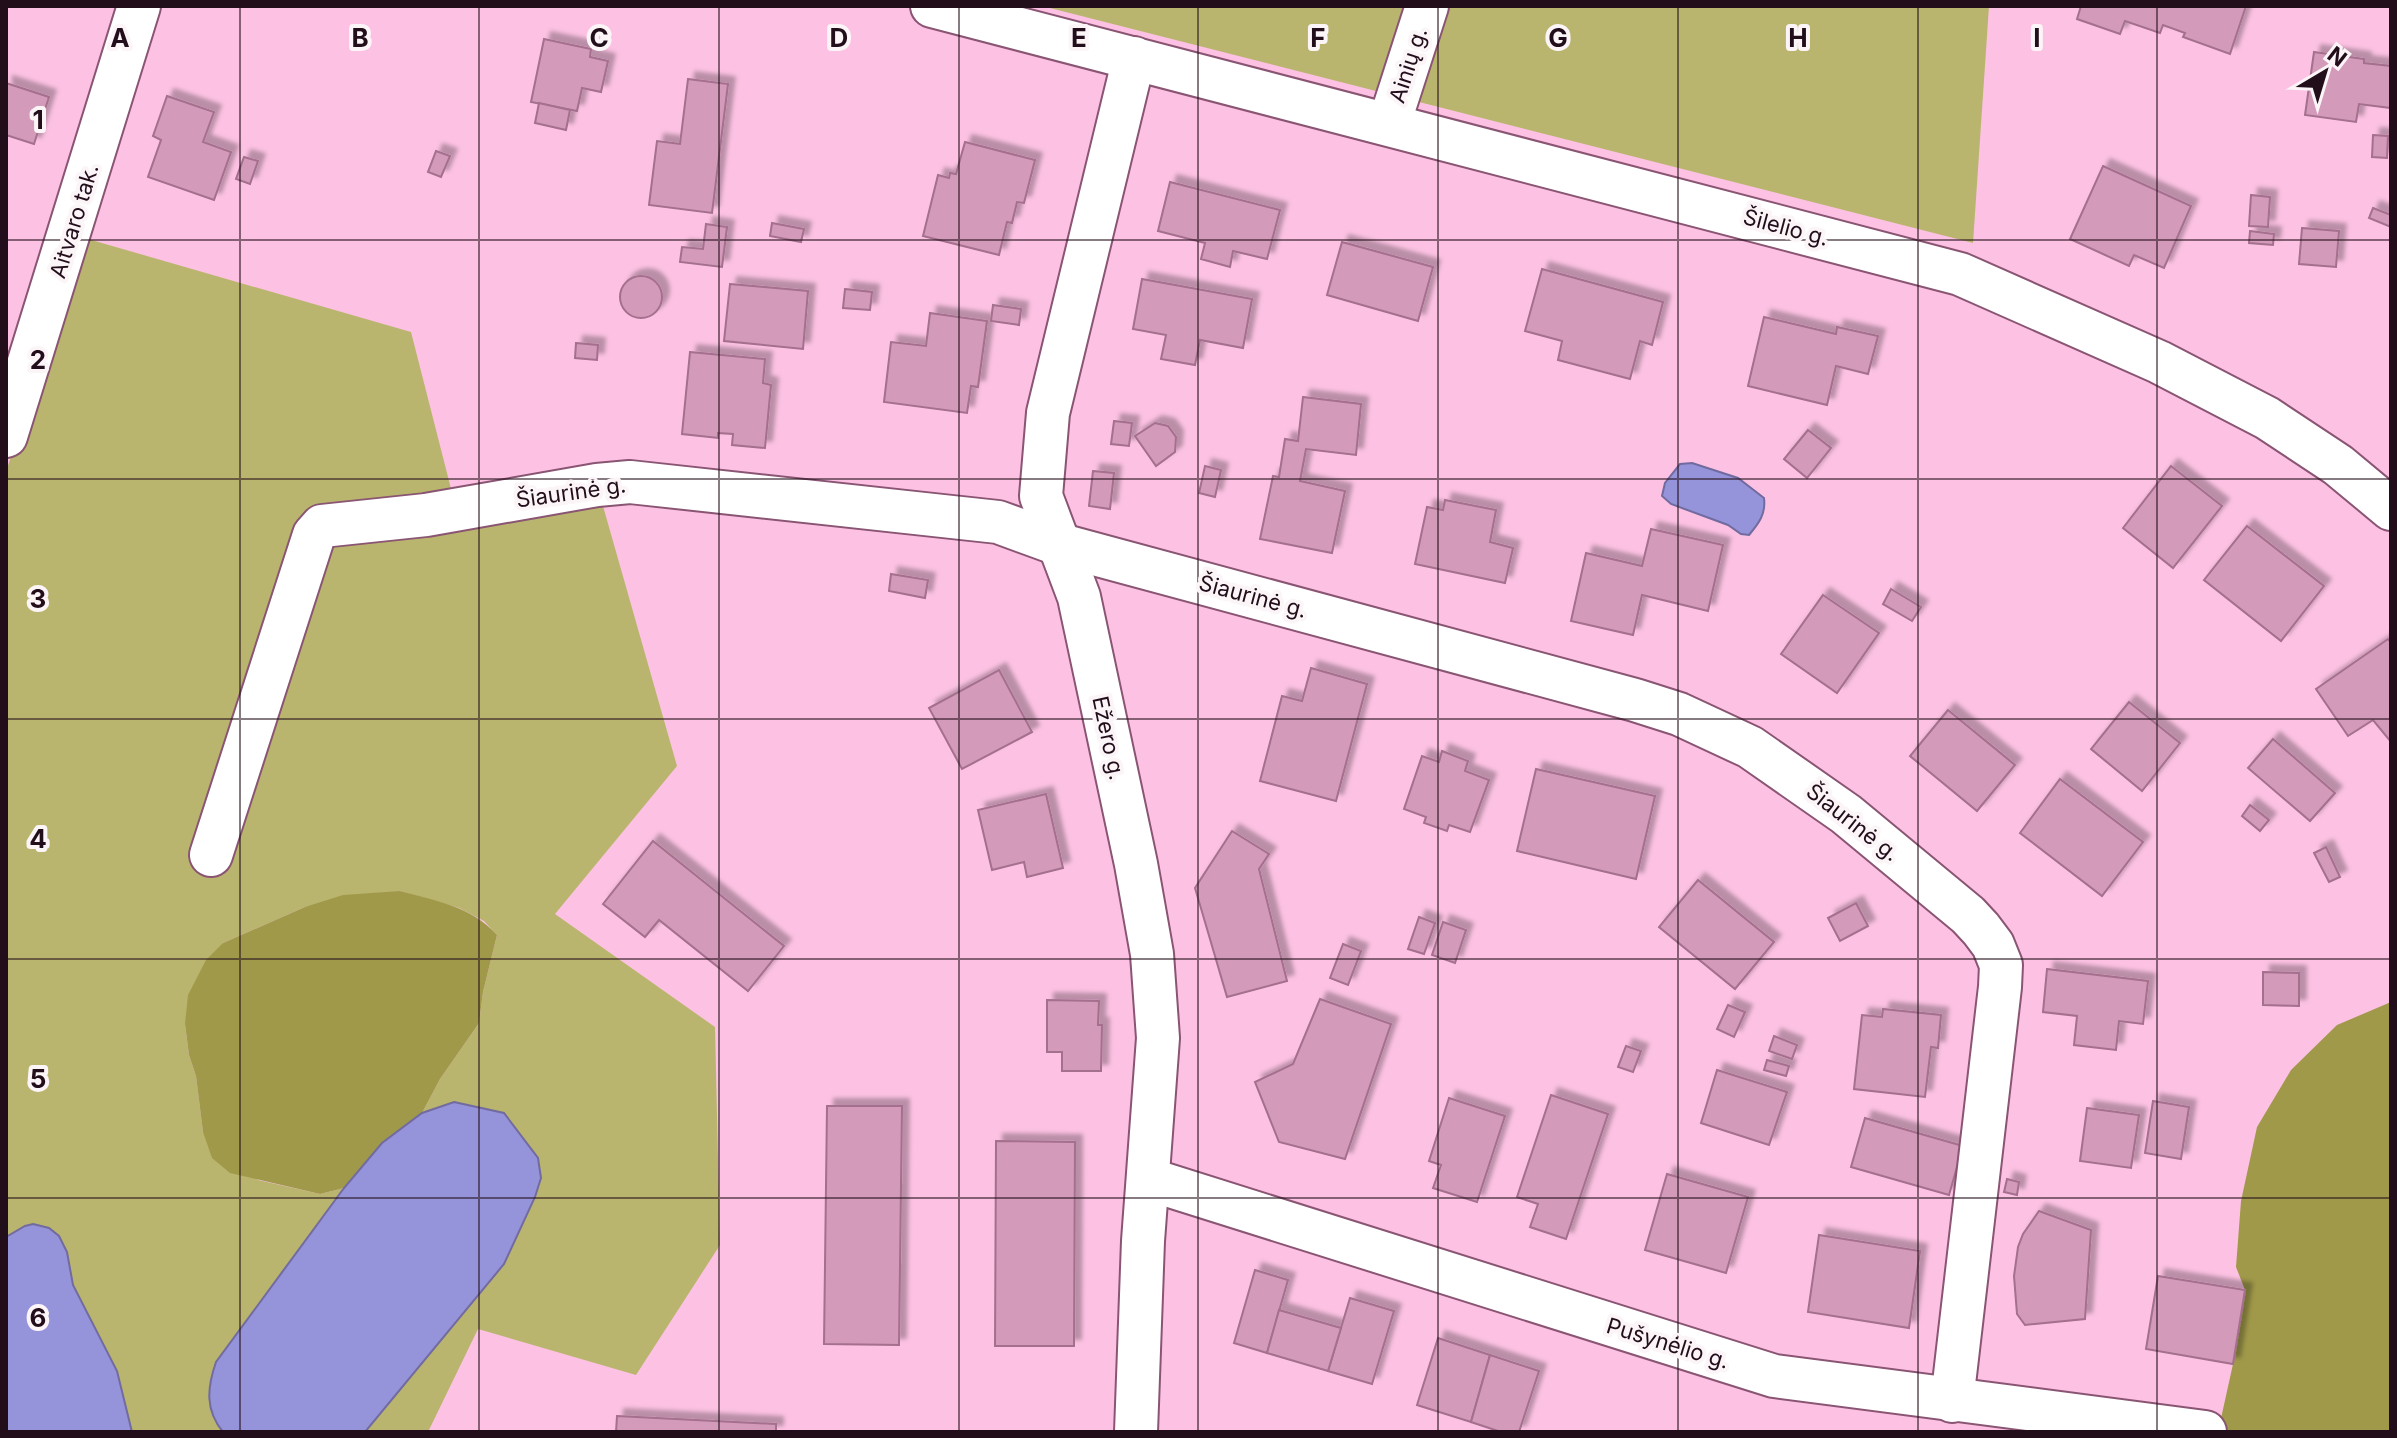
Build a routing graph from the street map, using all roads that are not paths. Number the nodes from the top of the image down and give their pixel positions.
1 (139, 6) edge
2 (932, 6) edge
3 (1427, 6) edge
4 (1134, 58) junction
5 (1389, 124) junction
6 (6, 436) edge
7 (2391, 509) edge
8 (1061, 545) junction
9 (211, 855) dead end
10 (1148, 1179) junction
11 (1952, 1401) junction
12 (1136, 1432) edge
13 (2205, 1432) edge

1 - 6 street, Aitvaro tak.
2 - 4 street, Šilelio g.
3 - 5 street, Ainių g.
4 - 5 street, Šilelio g.
4 - 8 street, Ežero g.
5 - 7 street, Šilelio g.
8 - 9 street, Šiaurinė g.
8 - 10 street, Ežero g.
8 - 11 street, Šiaurinė g.
10 - 11 street, Pušynėlio g.
10 - 12 street, Ežero g.
11 - 13 street, Pušynėlio g.

